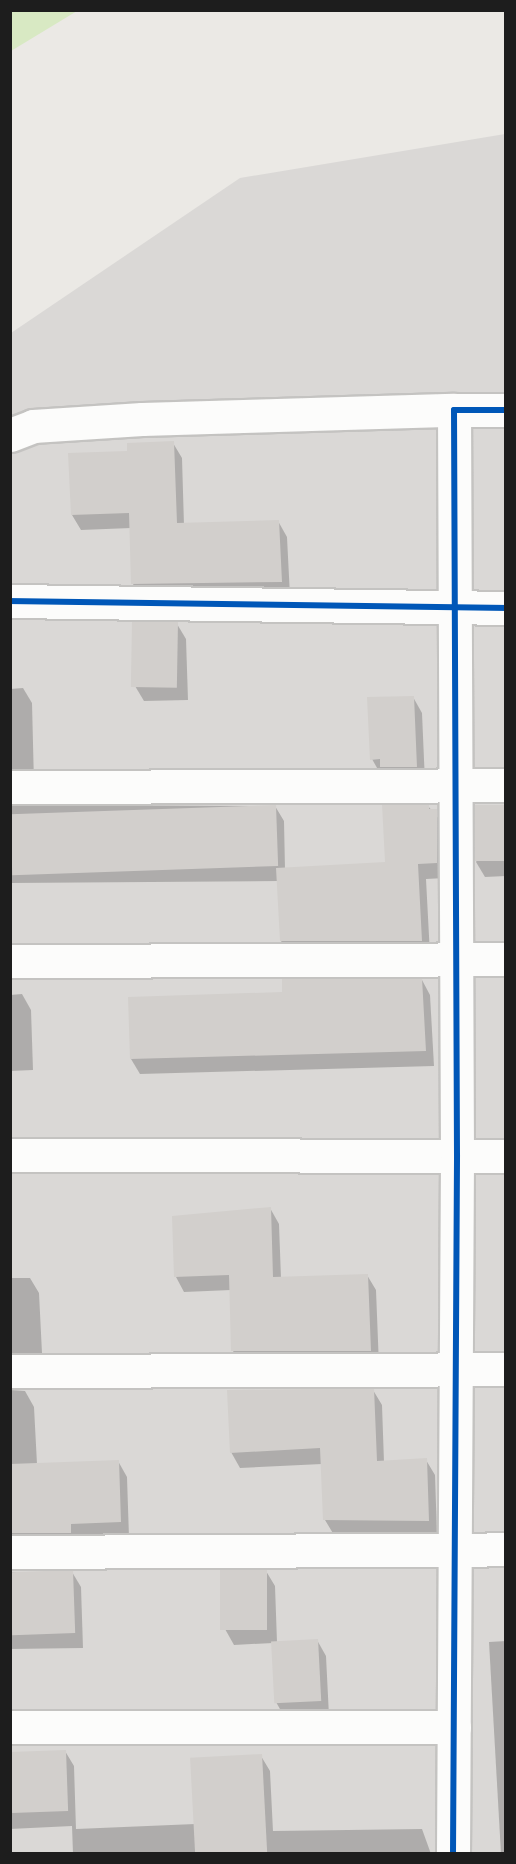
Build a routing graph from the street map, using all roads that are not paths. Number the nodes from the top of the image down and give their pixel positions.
1 (454, 410) junction
2 (506, 410) edge
3 (10, 435) edge
4 (10, 601) edge
5 (455, 608) junction
6 (506, 608) edge
7 (456, 784) junction
8 (506, 784) edge
9 (10, 787) edge
10 (456, 958) junction
11 (506, 959) edge
12 (10, 961) edge
13 (10, 1155) edge
14 (457, 1155) junction
15 (506, 1156) edge
16 (457, 1368) junction
17 (506, 1369) edge
18 (10, 1371) edge
19 (456, 1548) junction
20 (506, 1549) edge
21 (10, 1552) edge
22 (10, 1727) edge
23 (454, 1727) junction
24 (453, 1854) edge

1 - 2 street
1 - 3 street
1 - 5 street
4 - 5 street
5 - 6 street
5 - 7 street
7 - 8 street
7 - 9 street
7 - 10 street
10 - 11 street
10 - 12 street
10 - 14 street
13 - 14 street
14 - 15 street
14 - 16 street
16 - 17 street
16 - 18 street
16 - 19 street
19 - 20 street
19 - 21 street
19 - 23 street
22 - 23 street
23 - 24 street

